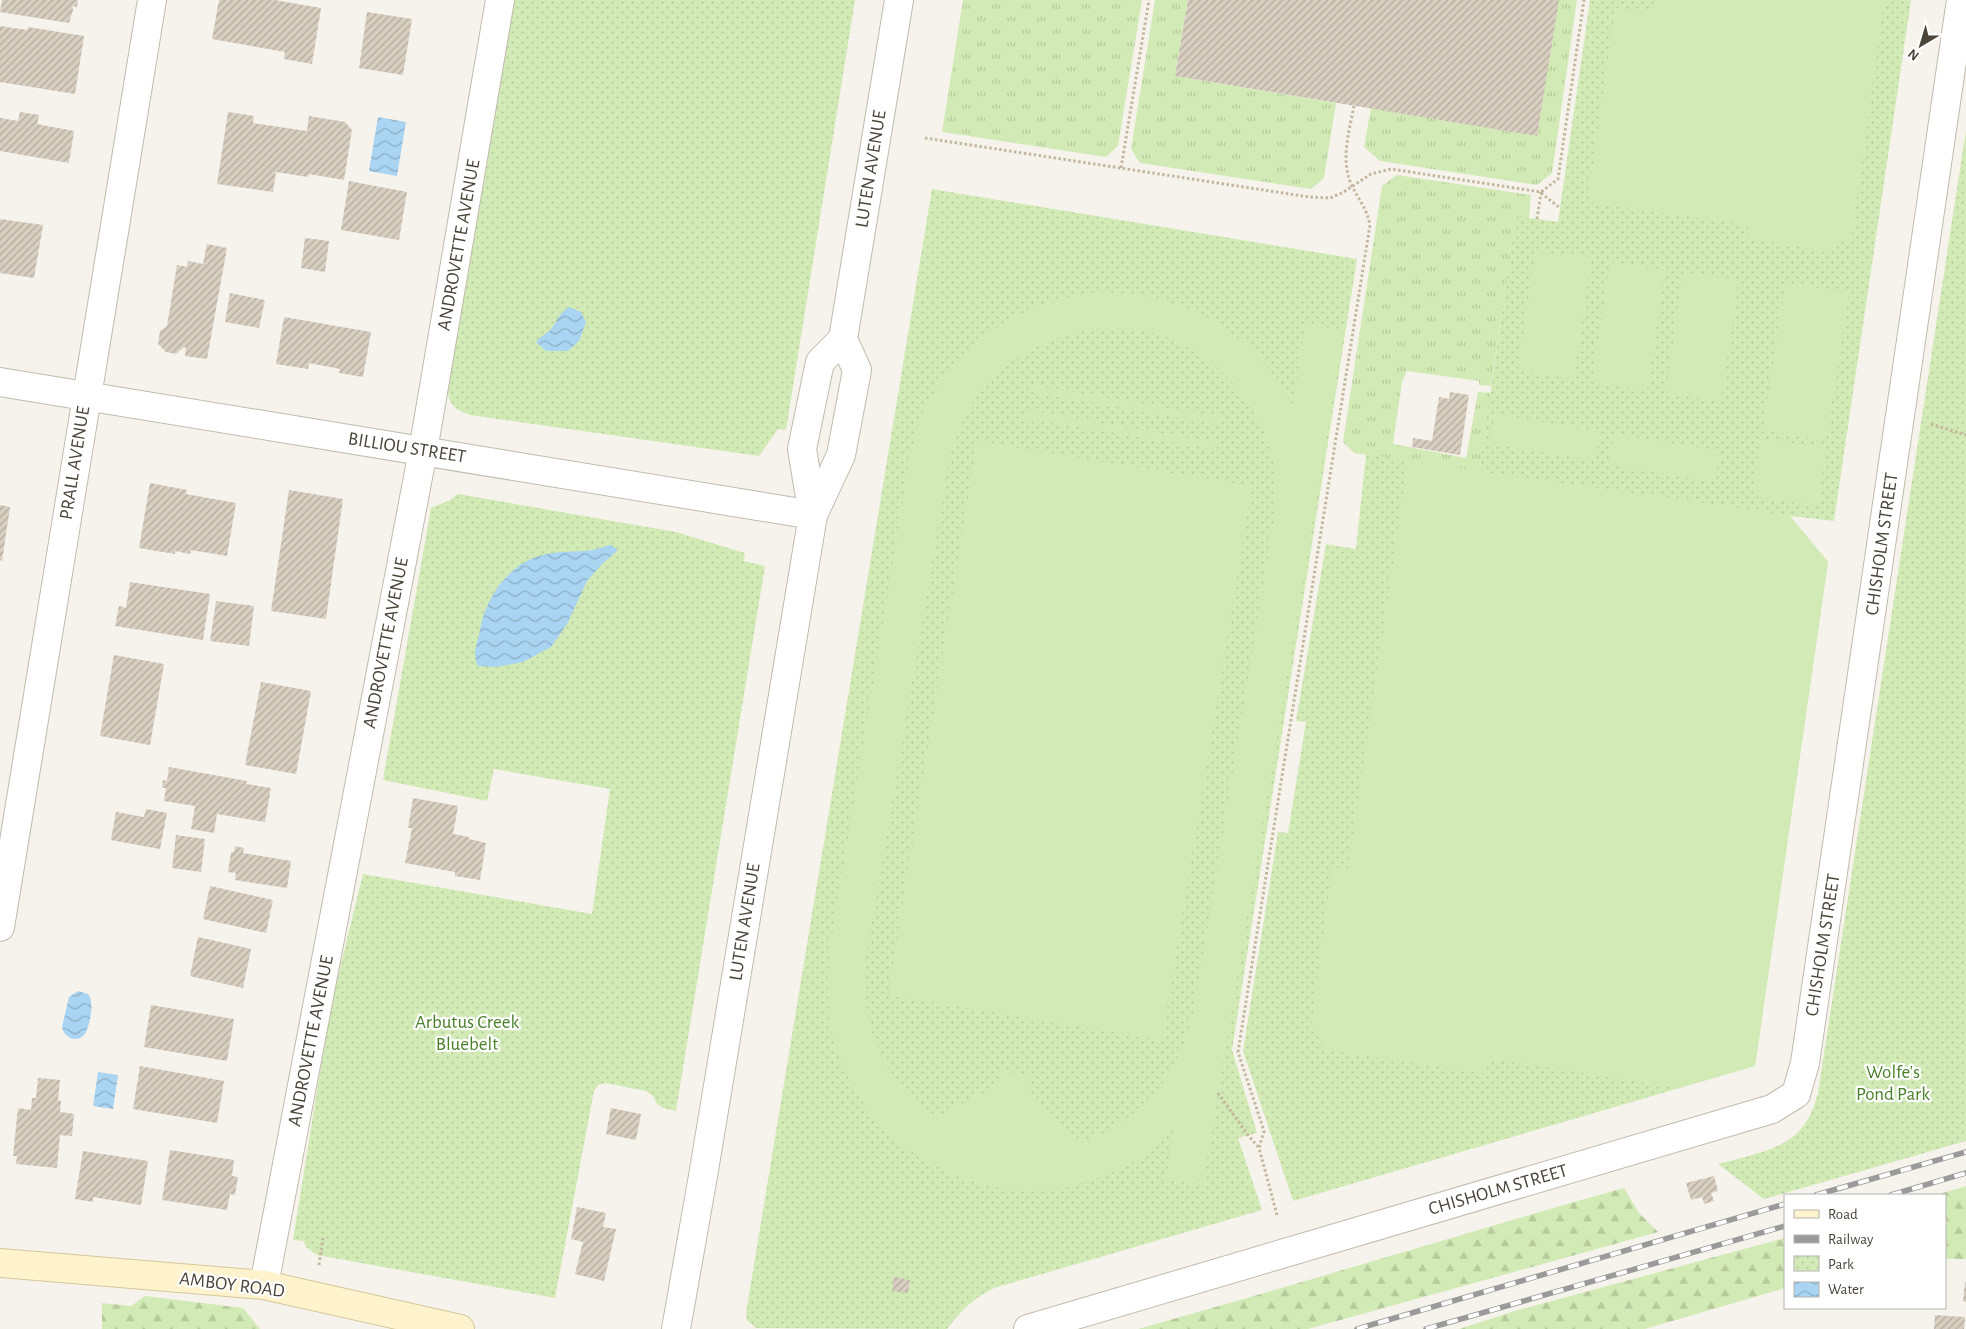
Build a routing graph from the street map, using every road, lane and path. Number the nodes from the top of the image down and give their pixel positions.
1 (152, 0) edge
2 (500, 0) edge
3 (899, 0) edge
4 (1149, 0) edge
5 (1584, 0) edge
6 (1961, 0) edge
7 (1354, 106) dead end
8 (925, 138) dead end
9 (1121, 168) junction
10 (1352, 186) junction
11 (1541, 192) junction
12 (1560, 208) dead end
13 (1537, 219) dead end
14 (843, 339) junction
15 (0, 382) edge
16 (86, 396) junction
17 (423, 451) junction
18 (813, 515) junction
19 (0, 927) edge
20 (1218, 1093) dead end
21 (1259, 1148) junction
22 (1277, 1215) dead end
23 (323, 1238) dead end
24 (0, 1263) edge
25 (319, 1265) dead end
26 (264, 1285) junction
27 (460, 1329) edge
28 (676, 1329) edge
29 (1028, 1329) edge

1 - 16 street, PRALL AVENUE
2 - 17 street, ANDROVETTE AVENUE
3 - 14 street, LUTEN AVENUE
4 - 9 path
5 - 11 path
6 - 29 street, CHISHOLM STREET
7 - 10 path
8 - 9 path
9 - 10 path
10 - 11 path
10 - 21 path
11 - 12 path
11 - 13 path
14 - 18 street, LUTEN AVENUE
14 - 18 street, LUTEN AVENUE
15 - 16 street, BILLIOU STREET
16 - 17 street, BILLIOU STREET
16 - 19 street, PRALL AVENUE
17 - 18 street, BILLIOU STREET
17 - 26 street, ANDROVETTE AVENUE
18 - 28 street, LUTEN AVENUE
20 - 21 path
21 - 22 path
23 - 25 path
24 - 26 main road, AMBOY ROAD
26 - 27 main road, AMBOY ROAD

